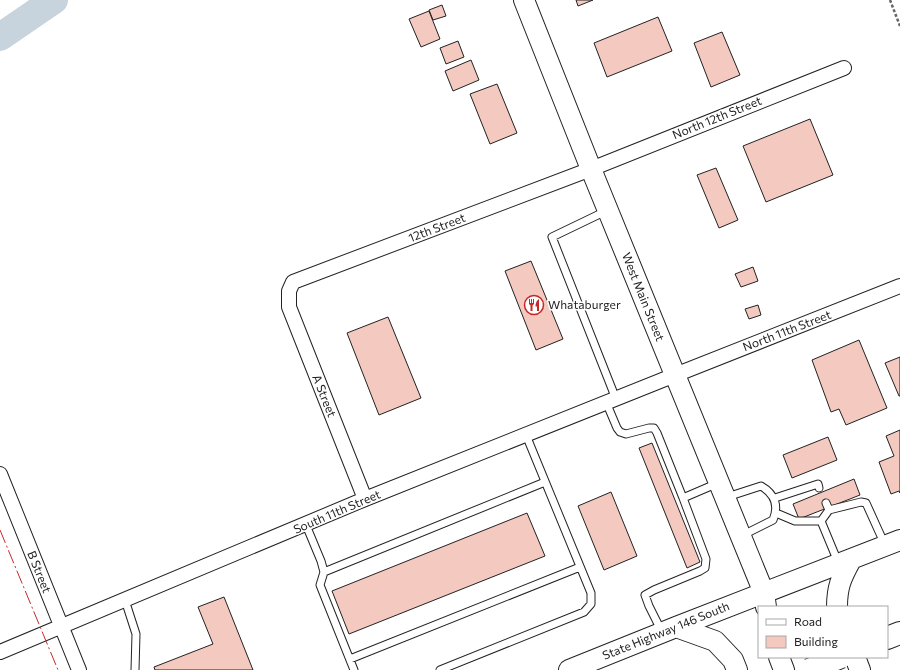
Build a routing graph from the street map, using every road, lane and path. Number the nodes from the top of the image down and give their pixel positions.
1 (524, 0) edge
2 (890, 0) edge
3 (900, 26) edge
4 (844, 68) dead end
5 (591, 170) junction
6 (608, 210) junction
7 (900, 286) edge
8 (289, 291) joint
9 (675, 375) junction
10 (611, 400) junction
11 (526, 435) junction
12 (0, 474) edge
13 (545, 482) junction
14 (819, 488) dead end
15 (722, 490) junction
16 (683, 498) junction
17 (775, 498) junction
18 (365, 500) junction
19 (776, 513) junction
20 (821, 521) junction
21 (306, 525) junction
22 (740, 536) junction
23 (893, 543) edge
24 (845, 562) junction
25 (580, 567) junction
26 (324, 572) junction
27 (125, 600) junction
28 (769, 602) edge
29 (837, 606) edge
30 (61, 627) junction
31 (669, 630) junction
32 (900, 633) edge
33 (888, 638) edge
34 (0, 652) edge
35 (779, 658) edge
36 (809, 658) edge
37 (839, 658) edge
38 (855, 658) edge
39 (350, 659) junction
40 (79, 670) edge
41 (134, 670) edge
42 (354, 670) edge
43 (440, 670) edge
44 (569, 670) edge
45 (737, 670) edge
46 (784, 670) edge
47 (809, 670) edge
48 (814, 670) edge
49 (860, 670) edge

1 - 5 main road, West Main Street
2 - 3 path
4 - 5 street, North 12th Street
5 - 6 main road, West Main Street
5 - 8 street, 12th Street
6 - 9 main road, West Main Street
6 - 10 lane
7 - 9 street, North 11th Street
8 - 18 street, A Street
9 - 10 street, South 11th Street
9 - 15 main road, West Main Street
10 - 11 street, South 11th Street
10 - 16 lane
11 - 13 lane
11 - 18 street, South 11th Street
12 - 30 street, B Street
13 - 25 lane
13 - 26 lane
14 - 17 lane
15 - 16 lane
15 - 17 lane
15 - 22 main road, West Main Street
16 - 31 lane
17 - 19 lane
18 - 21 street, South 11th Street
19 - 20 lane
19 - 22 lane
20 - 23 lane
20 - 24 lane
21 - 26 lane
21 - 27 street, South 11th Street
22 - 28 main road, West Main Street
23 - 24 main road, State Highway 146 South
24 - 28 main road, State Highway 146 South
24 - 29 main road
25 - 39 lane
25 - 43 lane
26 - 39 lane
27 - 30 street, South 11th Street
27 - 41 lane
28 - 31 main road, State Highway 146 South
30 - 34 street, South 11th Street
30 - 40 street, B Street
31 - 44 main road, State Highway 146 South
31 - 45 main road
32 - 33 highway
35 - 46 main road
36 - 48 main road
37 - 47 highway, bridge
38 - 49 main road
39 - 42 lane

